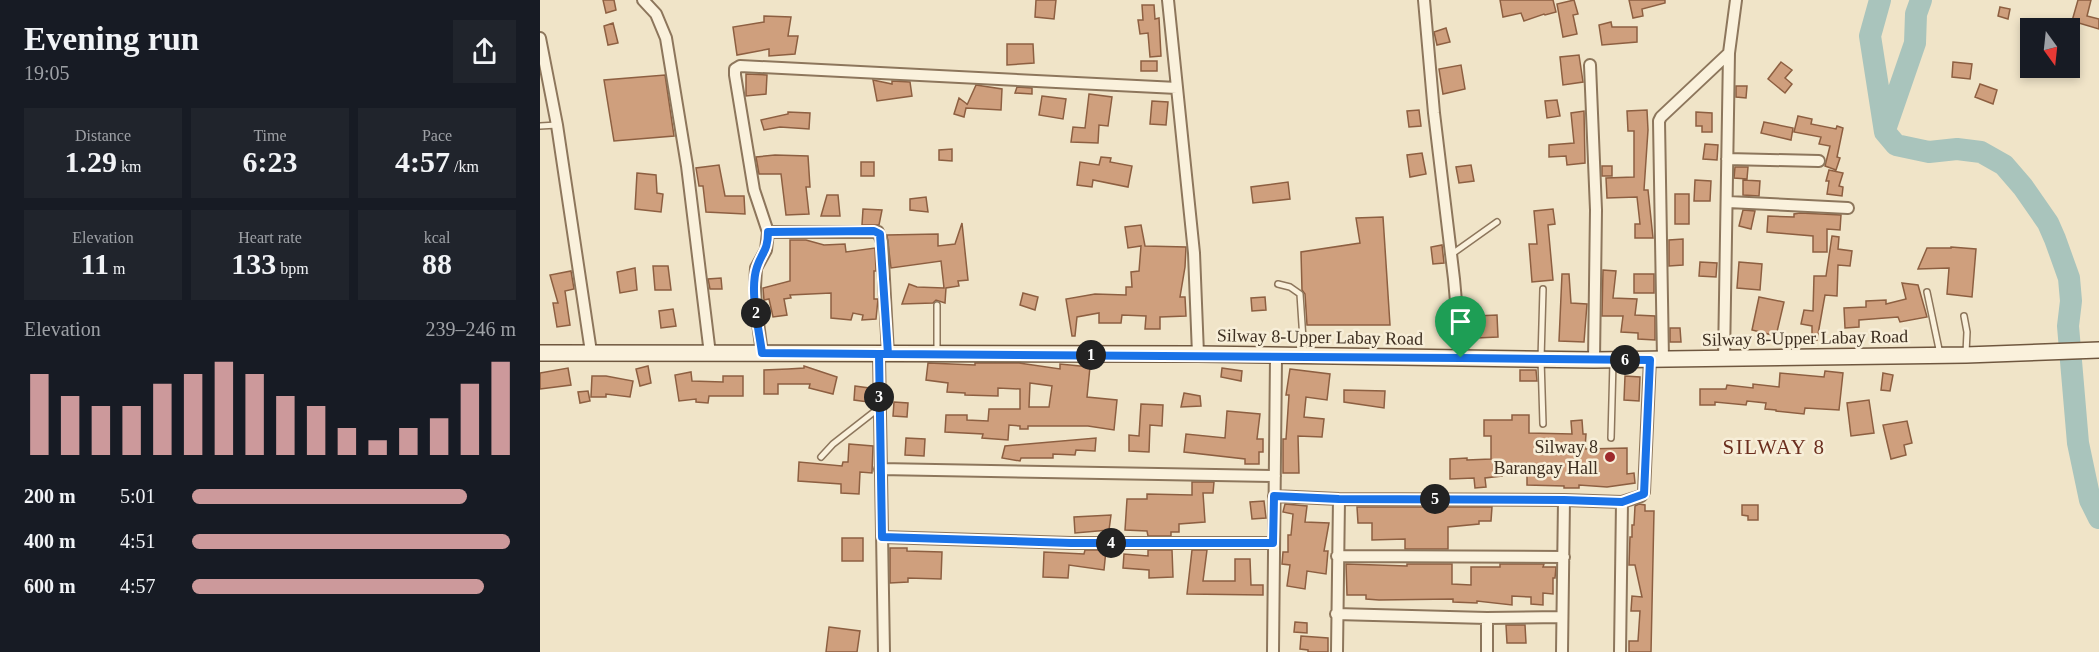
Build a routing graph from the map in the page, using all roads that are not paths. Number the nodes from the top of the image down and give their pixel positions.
1 (643, 0) edge
2 (1168, 0) edge
3 (1424, 0) edge
4 (1736, 0) edge
5 (540, 38) edge
6 (1729, 53) junction
7 (1590, 65) dead end
8 (1177, 88) junction
9 (557, 125) junction
10 (540, 126) edge
11 (1728, 159) junction
12 (1820, 161) dead end
13 (1728, 202) junction
14 (1848, 208) dead end
15 (1497, 222) dead end
16 (768, 232) junction
17 (1451, 254) junction
18 (1278, 284) dead end
19 (1543, 289) dead end
20 (1928, 292) dead end
21 (937, 304) dead end
22 (1964, 316) dead end
23 (2099, 350) edge
24 (591, 352) junction
25 (540, 353) edge
26 (762, 353) junction
27 (710, 354) junction
28 (884, 354) junction
29 (937, 354) junction
30 (1198, 354) junction
31 (1940, 355) junction
32 (1966, 355) junction
33 (1276, 357) junction
34 (1304, 357) junction
35 (1461, 358) junction
36 (1541, 359) junction
37 (1656, 359) junction
38 (1724, 359) junction
39 (1594, 360) junction
40 (1613, 360) junction
41 (879, 408) junction
42 (1543, 424) dead end
43 (1611, 438) dead end
44 (821, 457) dead end
45 (880, 469) junction
46 (1275, 476) junction
47 (1274, 496) junction
48 (1339, 499) junction
49 (1564, 500) junction
50 (1622, 502) junction
51 (882, 537) junction
52 (1273, 543) junction
53 (1337, 556) junction
54 (1564, 557) junction
55 (1336, 614) junction
56 (1562, 617) junction
57 (1487, 618) junction
58 (884, 652) edge
59 (1273, 652) edge
60 (1337, 652) edge
61 (1487, 652) edge
62 (1562, 652) edge
63 (1620, 652) edge

1 - 27 street
2 - 8 street
3 - 17 street
4 - 6 street
5 - 9 street
6 - 11 street
6 - 37 street
7 - 39 street
8 - 16 street
8 - 30 street
9 - 10 lane
9 - 24 street
11 - 12 street
11 - 13 street
13 - 14 street
13 - 38 street
15 - 17 lane
16 - 26 street
16 - 28 street
17 - 35 street
18 - 34 lane
19 - 36 lane
20 - 31 lane
21 - 29 lane
22 - 32 lane
23 - 32 main road, Silway 8-Upper Labay Road
24 - 25 main road, Silway 8-Upper Labay Road
24 - 27 main road, Silway 8-Upper Labay Road
26 - 27 main road, Silway 8-Upper Labay Road
26 - 28 main road, Silway 8-Upper Labay Road
28 - 29 main road, Silway 8-Upper Labay Road
28 - 41 street
29 - 30 main road, Silway 8-Upper Labay Road
30 - 33 main road, Silway 8-Upper Labay Road
31 - 32 main road, Silway 8-Upper Labay Road
31 - 38 main road, Silway 8-Upper Labay Road
33 - 34 main road, Silway 8-Upper Labay Road
33 - 46 street
34 - 35 main road, Silway 8-Upper Labay Road
35 - 36 main road, Silway 8-Upper Labay Road
36 - 39 main road, Silway 8-Upper Labay Road
36 - 42 lane
37 - 38 main road, Silway 8-Upper Labay Road
37 - 40 main road, Silway 8-Upper Labay Road
37 - 50 street
39 - 40 main road, Silway 8-Upper Labay Road
40 - 43 lane
41 - 44 lane
41 - 45 street
45 - 46 street
45 - 51 street
46 - 47 street
47 - 48 street
47 - 52 street
48 - 49 street
48 - 53 street
49 - 50 street
49 - 54 street
50 - 63 street
51 - 52 street
51 - 58 street
52 - 59 street
53 - 54 street
53 - 55 street
54 - 56 street
55 - 57 street
55 - 60 street
56 - 57 street
56 - 62 street
57 - 61 street

